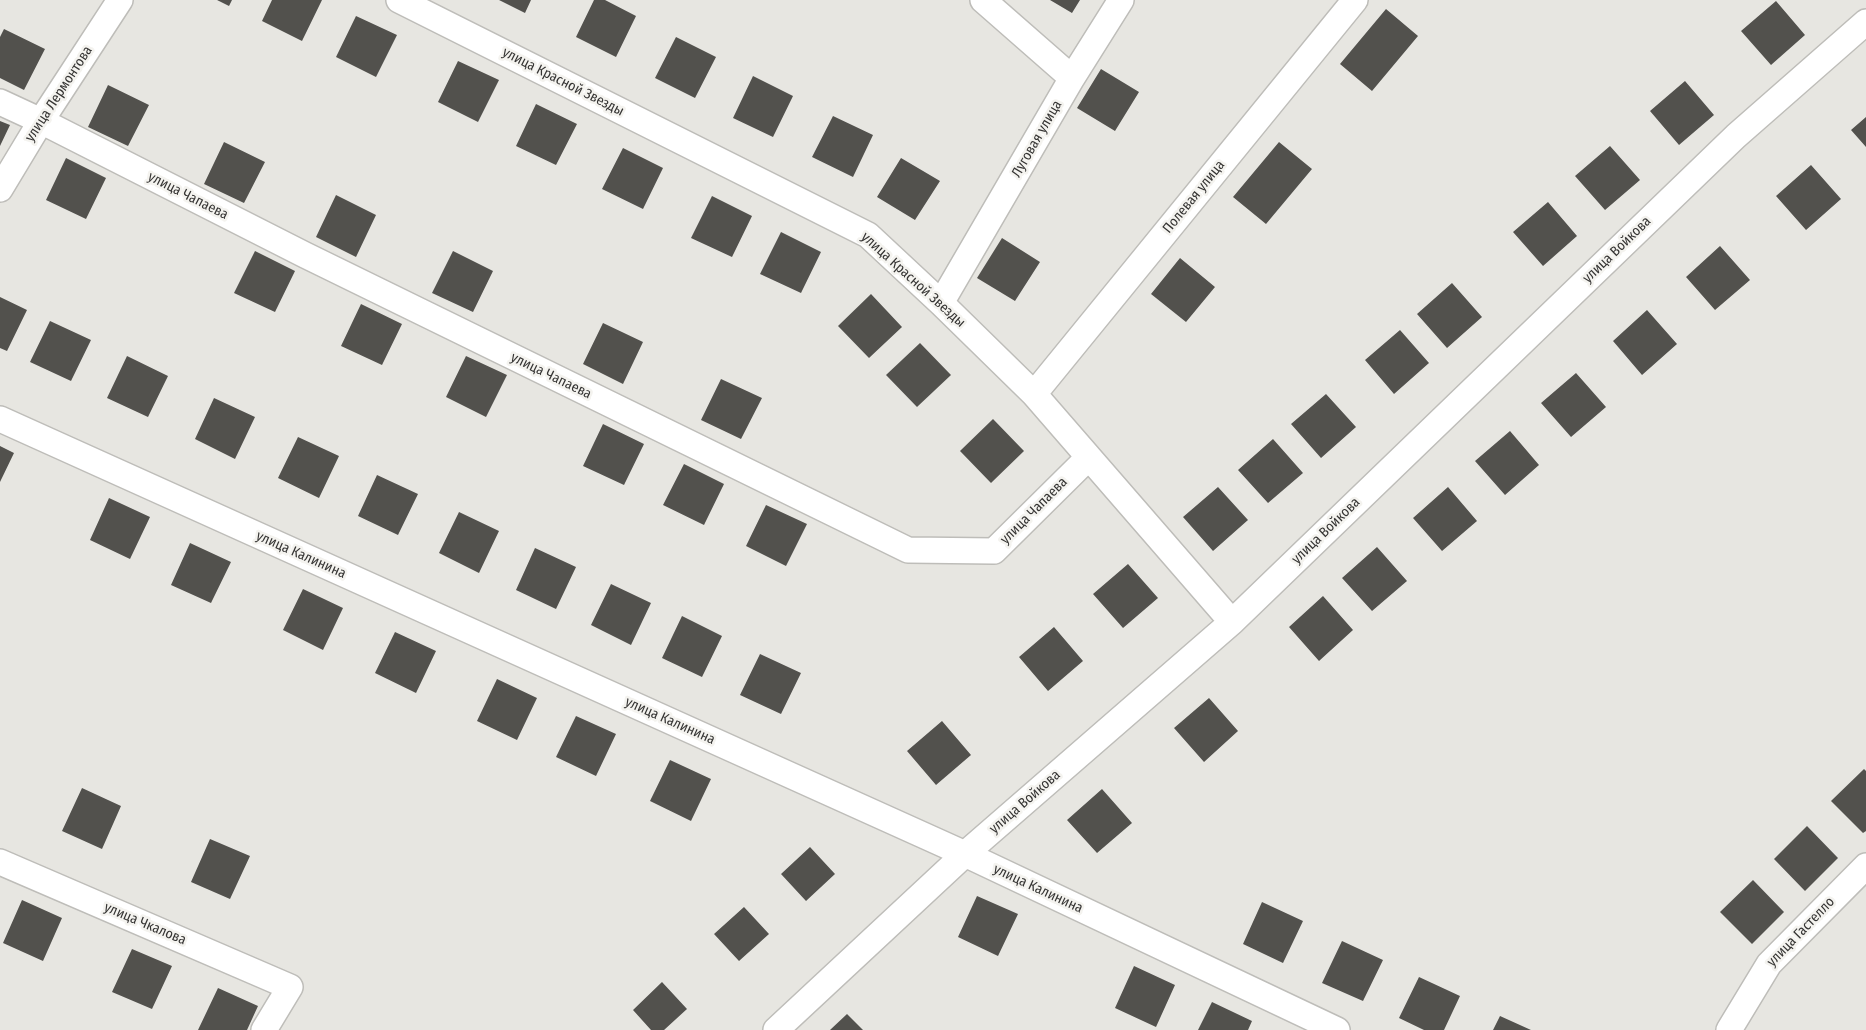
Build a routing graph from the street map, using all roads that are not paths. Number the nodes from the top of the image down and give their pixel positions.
1 (120, 0) edge
2 (399, 0) edge
3 (983, 0) edge
4 (1121, 0) edge
5 (1355, 0) edge
6 (1866, 22) edge
7 (1072, 78) junction
8 (0, 102) edge
9 (41, 121) junction
10 (0, 189) edge
11 (941, 303) junction
12 (1034, 394) junction
13 (0, 419) edge
14 (1088, 458) junction
15 (1232, 622) junction
16 (965, 854) junction
17 (0, 862) edge
18 (1866, 866) edge
19 (264, 1030) edge
20 (776, 1030) edge
21 (1337, 1030) edge
22 (1729, 1030) edge

1 - 9 street, улица Лермонтова
2 - 11 street, улица Красной Звезды
3 - 7 street
4 - 7 street, Луговая улица
5 - 12 street, Полевая улица
6 - 15 street, улица Войкова
7 - 11 street, Луговая улица
8 - 9 street, улица Чапаева
9 - 10 street, улица Лермонтова
9 - 14 street, улица Чапаева
11 - 12 street, улица Красной Звезды
12 - 14 street, улица Красной Звезды
13 - 16 street, улица Калинина
14 - 15 street, улица Красной Звезды
15 - 16 street, улица Войкова
16 - 20 street, улица Войкова
16 - 21 street, улица Калинина
17 - 19 street, улица Чкалова
18 - 22 street, улица Гастелло

